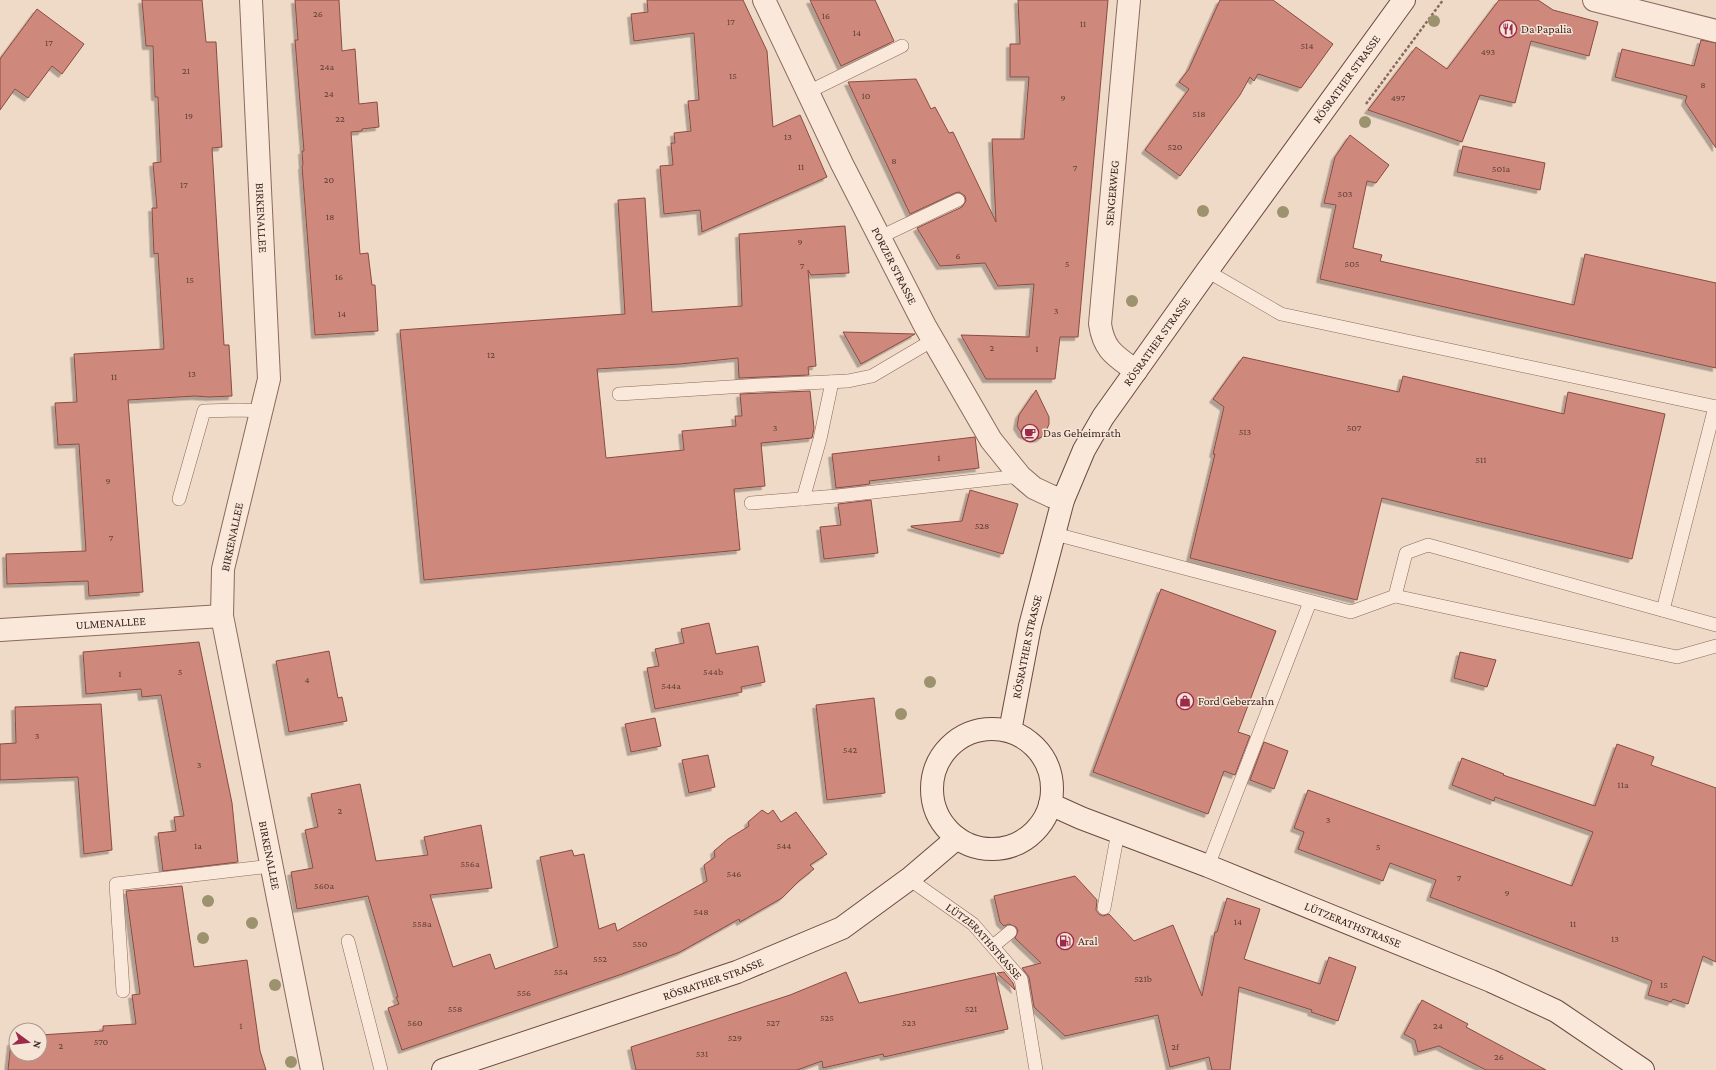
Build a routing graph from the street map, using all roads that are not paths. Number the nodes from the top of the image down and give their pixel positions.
1 (251, 0) edge
2 (764, 0) edge
3 (1129, 0) edge
4 (1404, 0) edge
5 (1594, 0) edge
6 (1716, 31) edge
7 (902, 46) dead end
8 (808, 92) junction
9 (958, 200) dead end
10 (880, 237) junction
11 (1207, 271) junction
12 (933, 340) junction
13 (1136, 371) junction
14 (832, 382) junction
15 (619, 394) dead end
16 (1716, 407) edge
17 (261, 411) junction
18 (1020, 476) junction
19 (179, 499) dead end
20 (803, 499) junction
21 (1063, 500) junction
22 (751, 504) dead end
23 (1055, 534) junction
24 (1395, 596) junction
25 (1310, 602) junction
26 (1663, 610) junction
27 (222, 616) junction
28 (1716, 625) edge
29 (0, 630) edge
30 (1716, 646) edge
31 (1010, 731) junction
32 (1050, 804) junction
33 (1118, 832) junction
34 (957, 838) junction
35 (271, 866) junction
36 (1208, 866) junction
37 (909, 879) junction
38 (1104, 908) dead end
39 (1010, 932) dead end
40 (348, 941) dead end
41 (993, 946) junction
42 (123, 991) dead end
43 (312, 1070) edge
44 (381, 1070) edge
45 (443, 1070) edge
46 (1036, 1070) edge
47 (1643, 1070) edge

1 - 17 street, BIRKENALLEE
2 - 8 street, PORZER STRASSE
3 - 13 street, SENGERWEG
4 - 11 street, RÖSRATHER STRASSE
5 - 6 street
7 - 8 lane
8 - 10 street, PORZER STRASSE
9 - 10 lane
10 - 12 street, PORZER STRASSE
11 - 13 street, RÖSRATHER STRASSE
11 - 16 lane
12 - 14 lane
12 - 18 street, PORZER STRASSE
13 - 21 street, RÖSRATHER STRASSE
14 - 15 lane
14 - 20 lane
16 - 26 lane
17 - 19 lane
17 - 27 street, BIRKENALLEE
18 - 20 lane
18 - 21 street, PORZER STRASSE
20 - 22 lane
21 - 23 street, RÖSRATHER STRASSE
23 - 25 lane
23 - 31 street, RÖSRATHER STRASSE
24 - 25 lane
24 - 26 lane
24 - 30 lane
25 - 36 lane
26 - 28 lane
27 - 29 street, ULMENALLEE
27 - 35 street, BIRKENALLEE
31 - 32 street
31 - 34 street
32 - 33 street, LÜTZERATHSTRASSE
32 - 34 street
33 - 36 street, LÜTZERATHSTRASSE
33 - 38 lane
34 - 37 street, RÖSRATHER STRASSE
35 - 42 lane
35 - 43 street, BIRKENALLEE
36 - 47 street, LÜTZERATHSTRASSE
37 - 41 lane, LÜTZERATHSTRASSE
37 - 45 street, RÖSRATHER STRASSE
39 - 41 lane
40 - 44 lane
41 - 46 lane, LÜTZERATHSTRASSE

